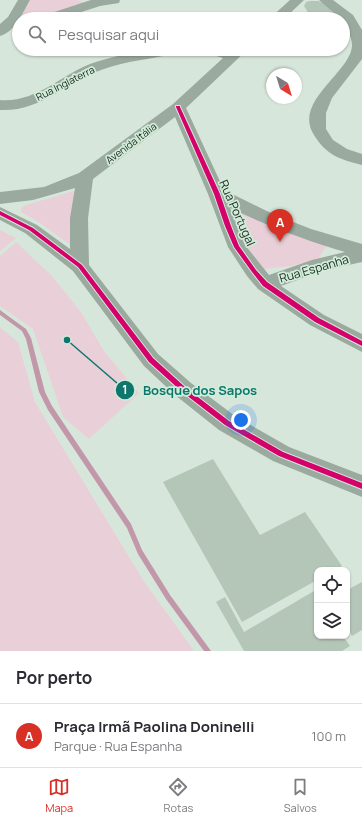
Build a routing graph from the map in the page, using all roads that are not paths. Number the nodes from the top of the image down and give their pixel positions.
1 (24, 0) edge
2 (114, 0) edge
3 (298, 0) edge
4 (325, 0) edge
5 (94, 1) edge
6 (20, 12) edge
7 (65, 12) edge
8 (284, 12) edge
9 (341, 12) edge
10 (350, 21) edge
11 (12, 26) edge
12 (12, 28) edge
13 (0, 32) edge
14 (0, 38) edge
15 (136, 56) edge
16 (233, 56) edge
17 (0, 105) edge
18 (178, 107) junction
19 (362, 160) edge
20 (85, 177) junction
21 (217, 194) junction
22 (0, 198) edge
23 (0, 213) edge
24 (362, 251) edge
25 (362, 255) edge
26 (80, 266) junction
27 (265, 284) junction
28 (362, 344) edge
29 (362, 486) edge

1 - 6 street
2 - 5 street
3 - 8 street
4 - 9 street
5 - 7 street
10 - 19 street
11 - 13 street
12 - 14 street
15 - 17 street, Rua Inglaterra
16 - 18 street, Avenida Itália
18 - 20 street, Avenida Itália
18 - 21 street, Rua Portugal
20 - 22 street, Avenida Itália
20 - 26 street
21 - 24 street, Rua Espanha
21 - 27 street, Rua Portugal
23 - 26 street
25 - 27 street, Rua Espanha
26 - 29 street
27 - 28 street, Rua Portugal

